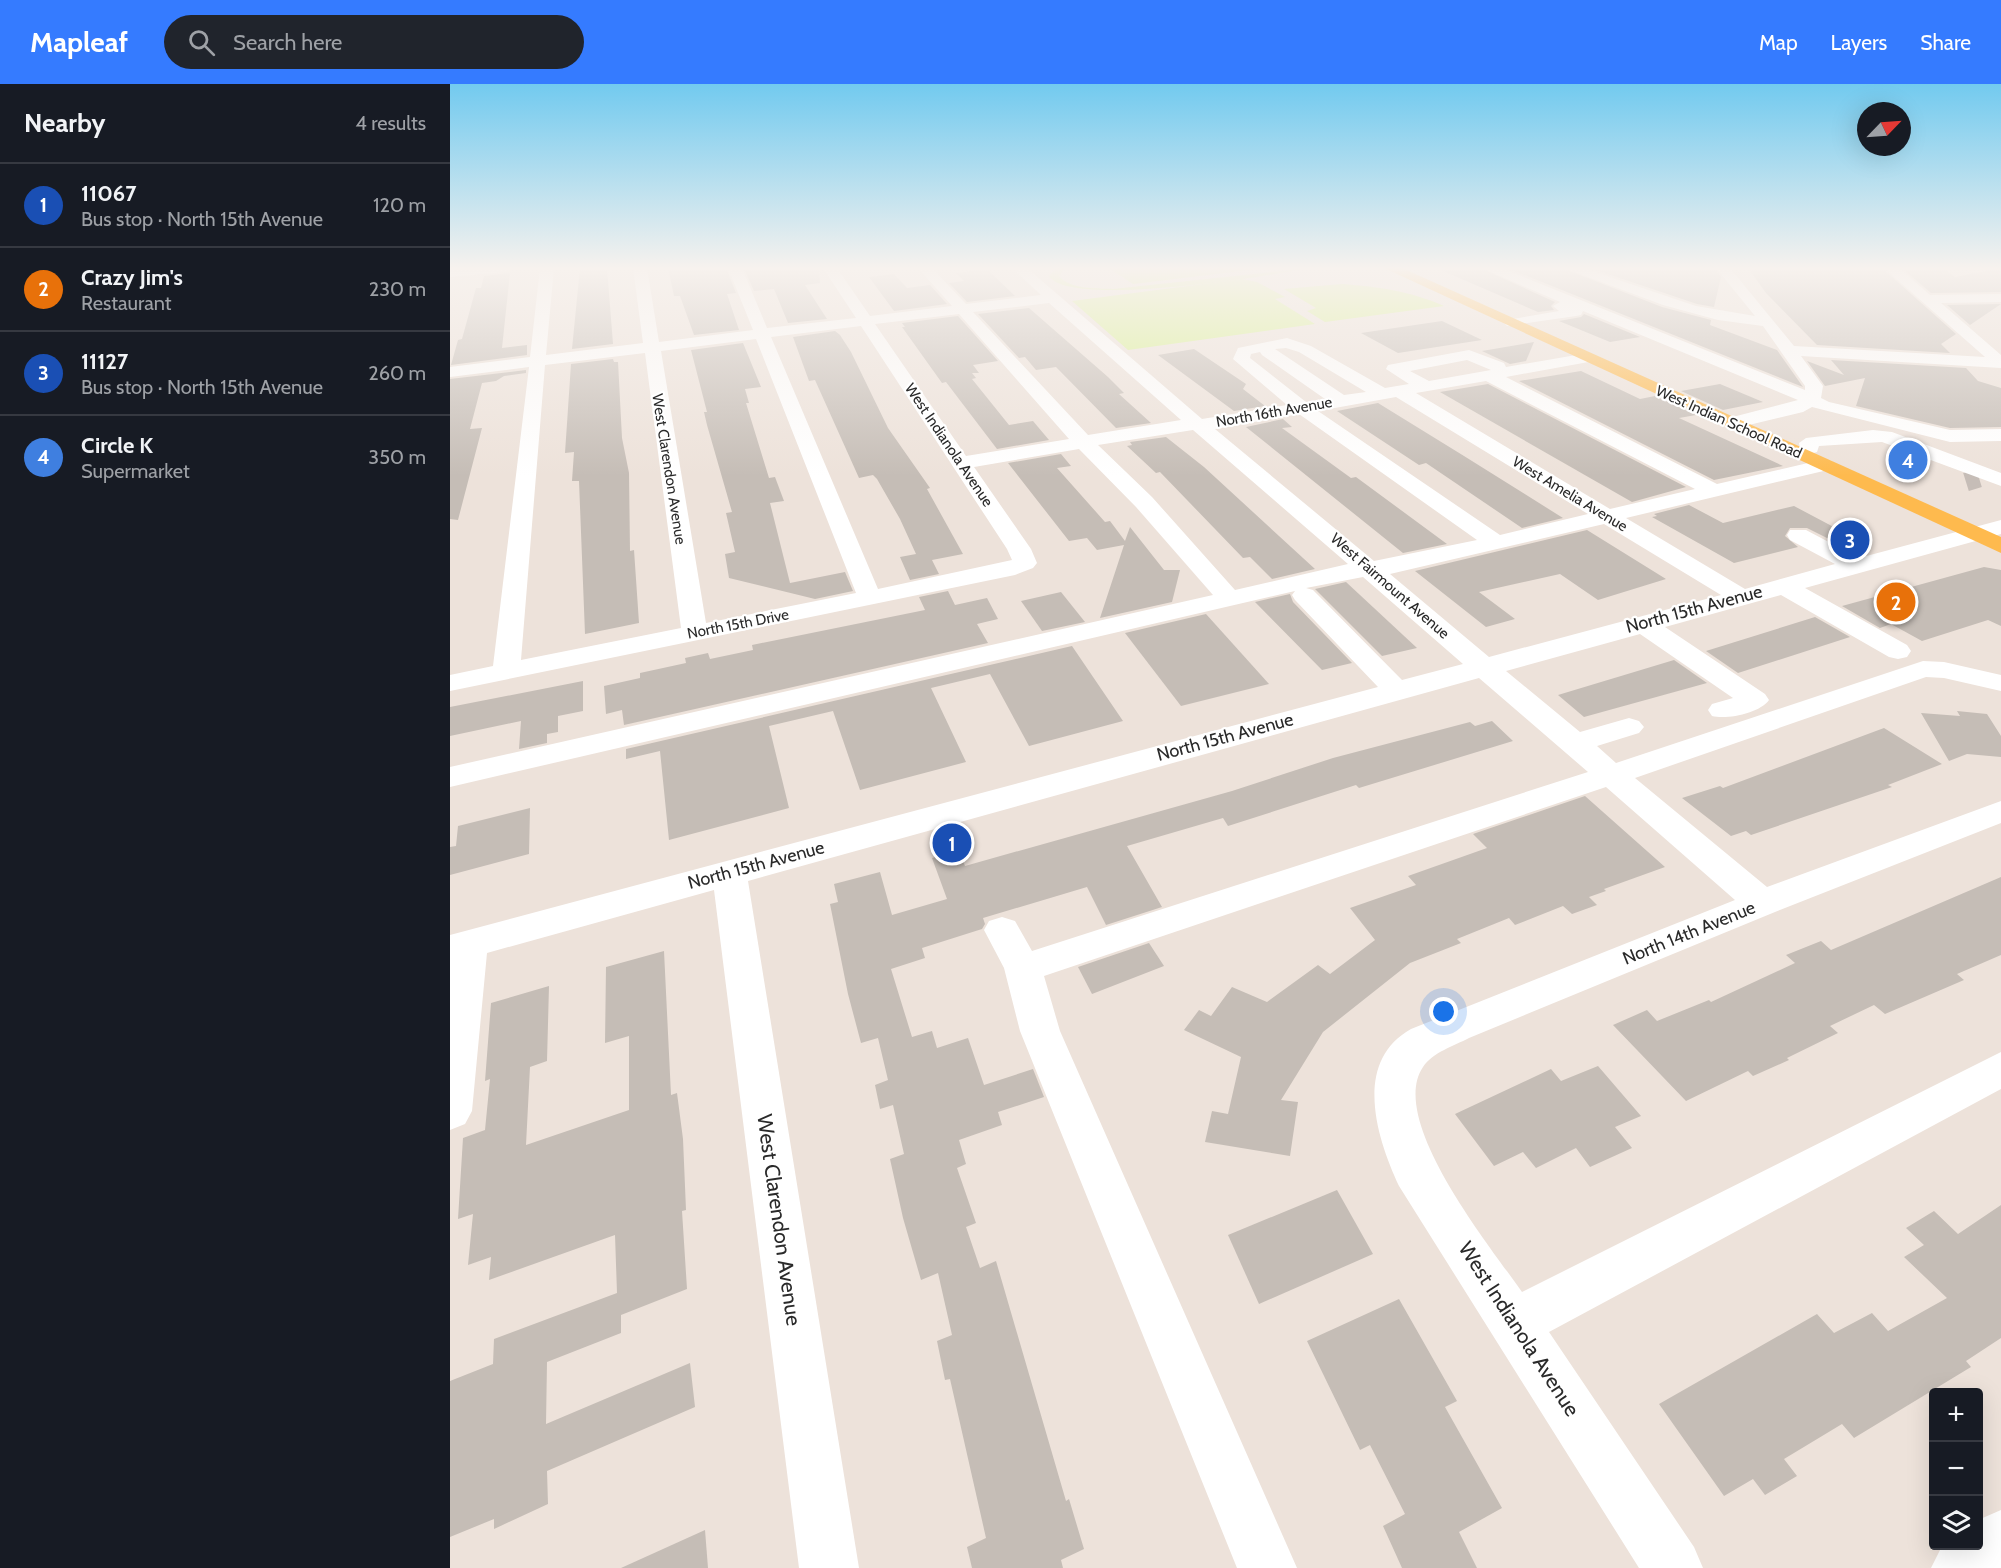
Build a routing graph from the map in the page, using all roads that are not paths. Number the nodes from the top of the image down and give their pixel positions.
1 (540, 337) edge
2 (649, 337) edge
3 (736, 337) edge
4 (763, 337) edge
5 (877, 337) edge
6 (989, 337) edge
7 (1098, 337) edge
8 (1543, 337) edge
9 (1658, 337) edge
10 (1780, 337) edge
11 (1972, 337) edge
12 (1266, 346) junction
13 (650, 348) junction
14 (1790, 351) junction
15 (1588, 358) junction
16 (538, 361) junction
17 (2001, 363) edge
18 (450, 372) edge
19 (1508, 372) junction
20 (1488, 375) junction
21 (1426, 386) junction
22 (1391, 392) junction
23 (1812, 400) junction
24 (1340, 401) junction
25 (1302, 408) junction
26 (1732, 423) junction
27 (1199, 424) junction
28 (2001, 435) edge
29 (1842, 439) junction
30 (1083, 442) junction
31 (1802, 450) junction
32 (959, 462) junction
33 (1825, 465) junction
34 (1942, 468) edge
35 (1715, 491) junction
36 (1607, 516) junction
37 (2001, 527) edge
38 (1975, 534) junction
39 (1798, 535) dead end
40 (1495, 542) junction
41 (2001, 546) edge
42 (1025, 563) joint
43 (1856, 566) junction
44 (1371, 569) junction
45 (1783, 586) junction
46 (1304, 595) dead end
47 (1741, 597) junction
48 (870, 598) junction
49 (1229, 598) junction
50 (1643, 624) junction
51 (695, 633) junction
52 (1898, 651) dead end
53 (1483, 666) junction
54 (506, 671) junction
55 (2001, 682) edge
56 (450, 683) edge
57 (1396, 690) junction
58 (1722, 710) dead end
59 (1629, 727) dead end
60 (1574, 744) junction
61 (1610, 774) junction
62 (450, 777) edge
63 (2001, 811) edge
64 (729, 872) junction
65 (1762, 903) junction
66 (459, 946) edge
67 (2001, 1069) edge
68 (1395, 1080) joint
69 (450, 1111) edge
70 (1515, 1322) junction
71 (2001, 1539) edge
72 (829, 1568) edge
73 (1267, 1568) edge
74 (1673, 1568) edge
75 (1961, 1568) edge

1 - 16 street
2 - 13 street, West Clarendon Avenue
3 - 13 street
4 - 48 street
5 - 32 street, West Indianola Avenue
6 - 30 street
7 - 27 street, West Fairmount Avenue
8 - 15 main road, West Indian School Road
9 - 23 street
10 - 14 street
11 - 17 street
12 - 22 street, West Amelia Avenue
12 - 24 street
12 - 25 street
13 - 16 street
13 - 51 street, West Clarendon Avenue
14 - 17 street
14 - 23 street
15 - 19 street, North 16th Avenue
15 - 26 main road, West Indian School Road
16 - 18 street
16 - 54 street
19 - 20 street, North 16th Avenue
19 - 21 street
20 - 21 street, North 16th Avenue
20 - 35 street
21 - 22 street, North 16th Avenue
22 - 24 street, North 16th Avenue
22 - 36 street, West Amelia Avenue
23 - 26 street
23 - 28 street
24 - 25 street, North 16th Avenue
25 - 27 street, North 16th Avenue
25 - 40 street
26 - 31 main road, West Indian School Road
27 - 30 street, North 16th Avenue
27 - 44 street, West Fairmount Avenue
29 - 31 street
29 - 34 street
29 - 34 street
30 - 32 street, North 16th Avenue
30 - 49 street
31 - 33 main road, West Indian School Road
32 - 42 street, West Indianola Avenue
33 - 35 street
33 - 38 main road, West Indian School Road
35 - 36 street
36 - 40 street
36 - 47 street, West Amelia Avenue
37 - 38 street, North 15th Avenue
38 - 41 main road, West Indian School Road
38 - 43 street, North 15th Avenue
39 - 43 street
40 - 44 street
42 - 48 street, North 15th Drive
43 - 45 street, North 15th Avenue
44 - 49 street
44 - 53 street, West Fairmount Avenue
45 - 47 street, North 15th Avenue
45 - 52 street
46 - 57 street
47 - 50 street, North 15th Avenue
48 - 51 street, North 15th Drive
49 - 62 street
50 - 53 street, North 15th Avenue
50 - 58 street
51 - 54 street, North 15th Drive
53 - 57 street, North 15th Avenue
53 - 60 street, West Fairmount Avenue
54 - 56 street, North 15th Drive
55 - 61 street
57 - 64 street, North 15th Avenue
59 - 60 street
60 - 61 street, West Fairmount Avenue
61 - 65 street, West Fairmount Avenue
61 - 73 street
63 - 65 street, North 14th Avenue
64 - 66 street, North 15th Avenue
64 - 72 street, West Clarendon Avenue
65 - 68 street, North 14th Avenue
66 - 69 street
67 - 70 street
68 - 70 street, West Indianola Avenue
70 - 74 street, West Indianola Avenue
71 - 75 street

